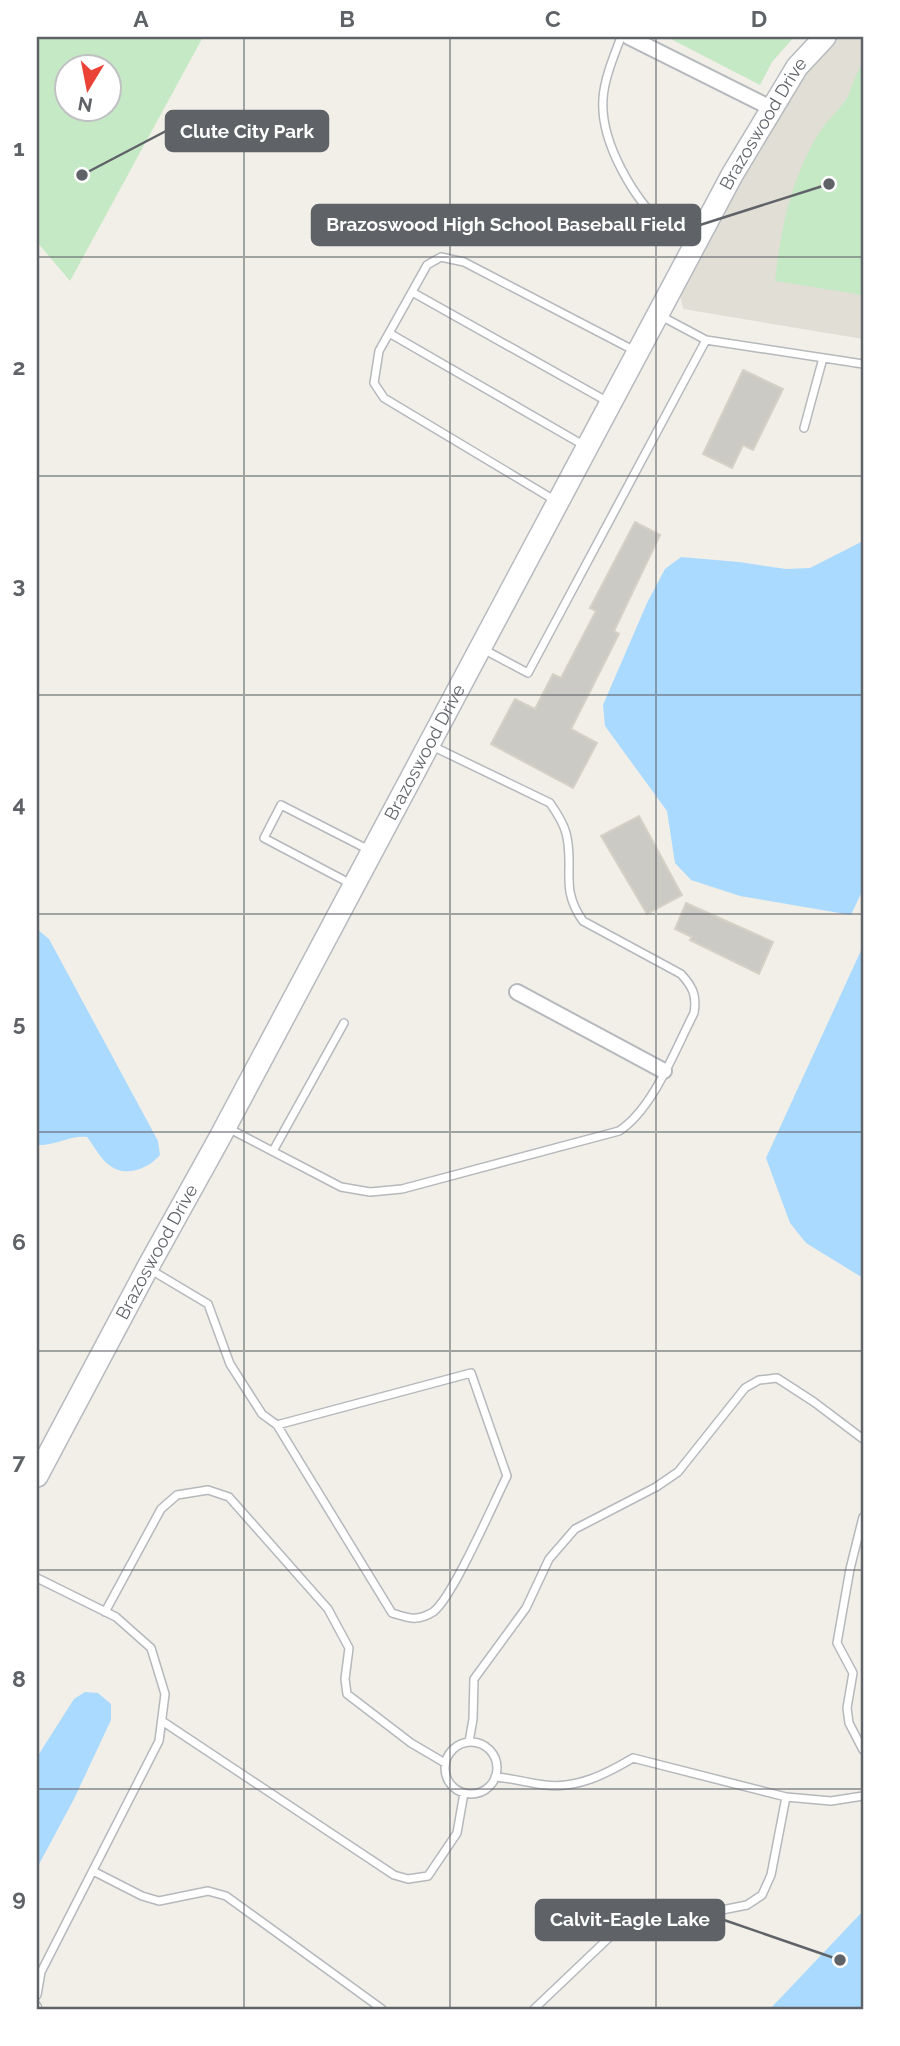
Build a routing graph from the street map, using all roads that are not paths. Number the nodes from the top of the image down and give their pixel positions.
1 (621, 37) edge
2 (629, 37) edge
3 (825, 37) edge
4 (771, 108) junction
5 (695, 244) junction
6 (412, 292) junction
7 (658, 314) junction
8 (389, 333) junction
9 (706, 340) junction
10 (637, 352) junction
11 (823, 358) junction
12 (863, 364) edge
13 (611, 403) junction
14 (804, 428) dead end
15 (588, 448) junction
16 (559, 502) junction
17 (480, 648) junction
18 (428, 743) junction
19 (372, 852) junction
20 (354, 885) junction
21 (517, 992) dead end
22 (344, 1023) dead end
23 (664, 1071) junction
24 (226, 1127) junction
25 (273, 1151) junction
26 (148, 1267) junction
27 (277, 1425) junction
28 (863, 1439) edge
29 (37, 1476) edge
30 (863, 1517) edge
31 (37, 1578) edge
32 (105, 1612) junction
33 (162, 1721) junction
34 (469, 1742) junction
35 (863, 1750) edge
36 (445, 1763) junction
37 (495, 1777) junction
38 (464, 1793) junction
39 (863, 1796) edge
40 (786, 1797) junction
41 (93, 1871) junction
42 (37, 1995) edge
43 (382, 2009) edge
44 (534, 2009) edge

1 - 5 lane
2 - 4 street
3 - 4 street, Brazoswood Drive
4 - 5 street, Brazoswood Drive
5 - 7 street, Brazoswood Drive
6 - 8 lane
6 - 10 lane
6 - 13 lane
7 - 9 lane
7 - 10 street, Brazoswood Drive
8 - 15 lane
8 - 16 lane
9 - 11 lane
9 - 17 lane
10 - 13 street, Brazoswood Drive
11 - 12 lane
11 - 14 lane
13 - 15 street, Brazoswood Drive
15 - 16 street, Brazoswood Drive
16 - 17 street, Brazoswood Drive
17 - 18 street, Brazoswood Drive
18 - 19 street, Brazoswood Drive
18 - 23 lane
19 - 20 street, Brazoswood Drive
19 - 20 lane
20 - 24 street, Brazoswood Drive
21 - 23 street
22 - 25 lane
23 - 25 lane
24 - 25 lane
24 - 26 street, Brazoswood Drive
26 - 27 lane
26 - 29 street, Brazoswood Drive
27 - 27 lane
28 - 34 lane
30 - 35 lane
31 - 32 lane
32 - 33 lane
32 - 36 lane
33 - 38 lane
33 - 41 lane
34 - 36 lane
34 - 37 lane
36 - 38 lane
37 - 38 lane
37 - 40 lane
39 - 40 lane
40 - 44 lane
41 - 42 lane
41 - 43 lane

